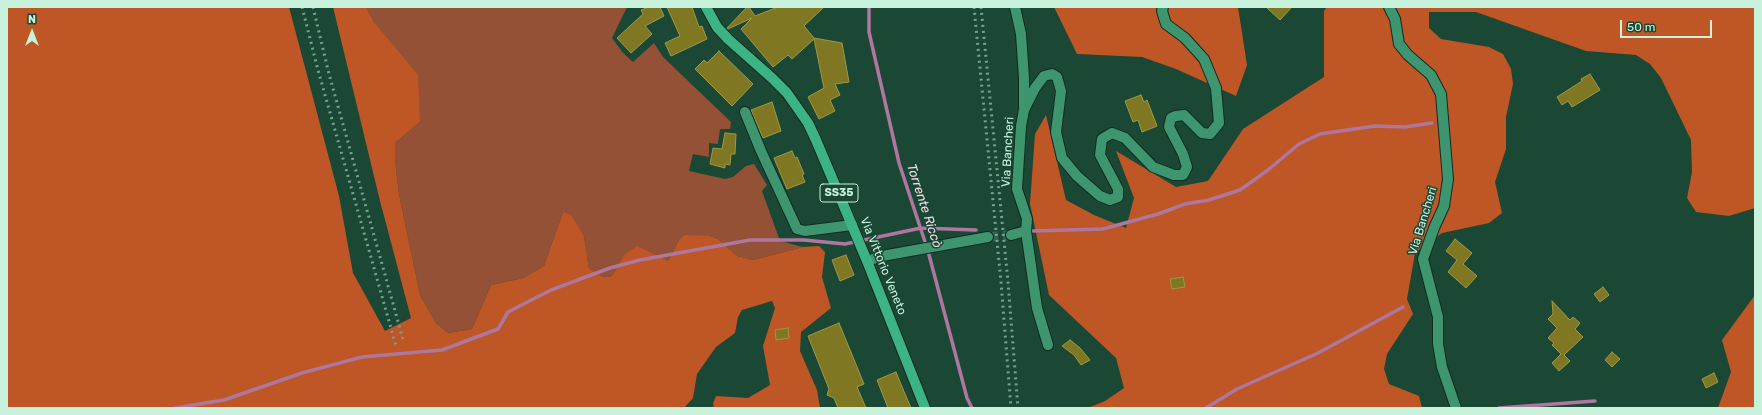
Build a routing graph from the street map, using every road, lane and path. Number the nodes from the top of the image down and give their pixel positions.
1 (706, 7) edge
2 (1015, 7) edge
3 (1163, 7) edge
4 (1389, 7) edge
5 (1024, 110) junction
6 (745, 112) dead end
7 (852, 225) junction
8 (1026, 230) junction
9 (1011, 235) tunnel mouth
10 (988, 237) tunnel mouth
11 (867, 261) junction
12 (1048, 345) dead end
13 (925, 408) edge
14 (1456, 408) edge

1 - 7 main road, Via Vittorio Veneto / SS35
2 - 5 street
3 - 5 street, Via Bancheri
4 - 14 street, Via Bancheri
5 - 8 street, Via Bancheri
6 - 7 street
7 - 11 main road, Via Vittorio Veneto / SS35
8 - 9 street
8 - 12 street, Via Bancheri
10 - 11 street
11 - 13 main road, Via Vittorio Veneto / SS35

